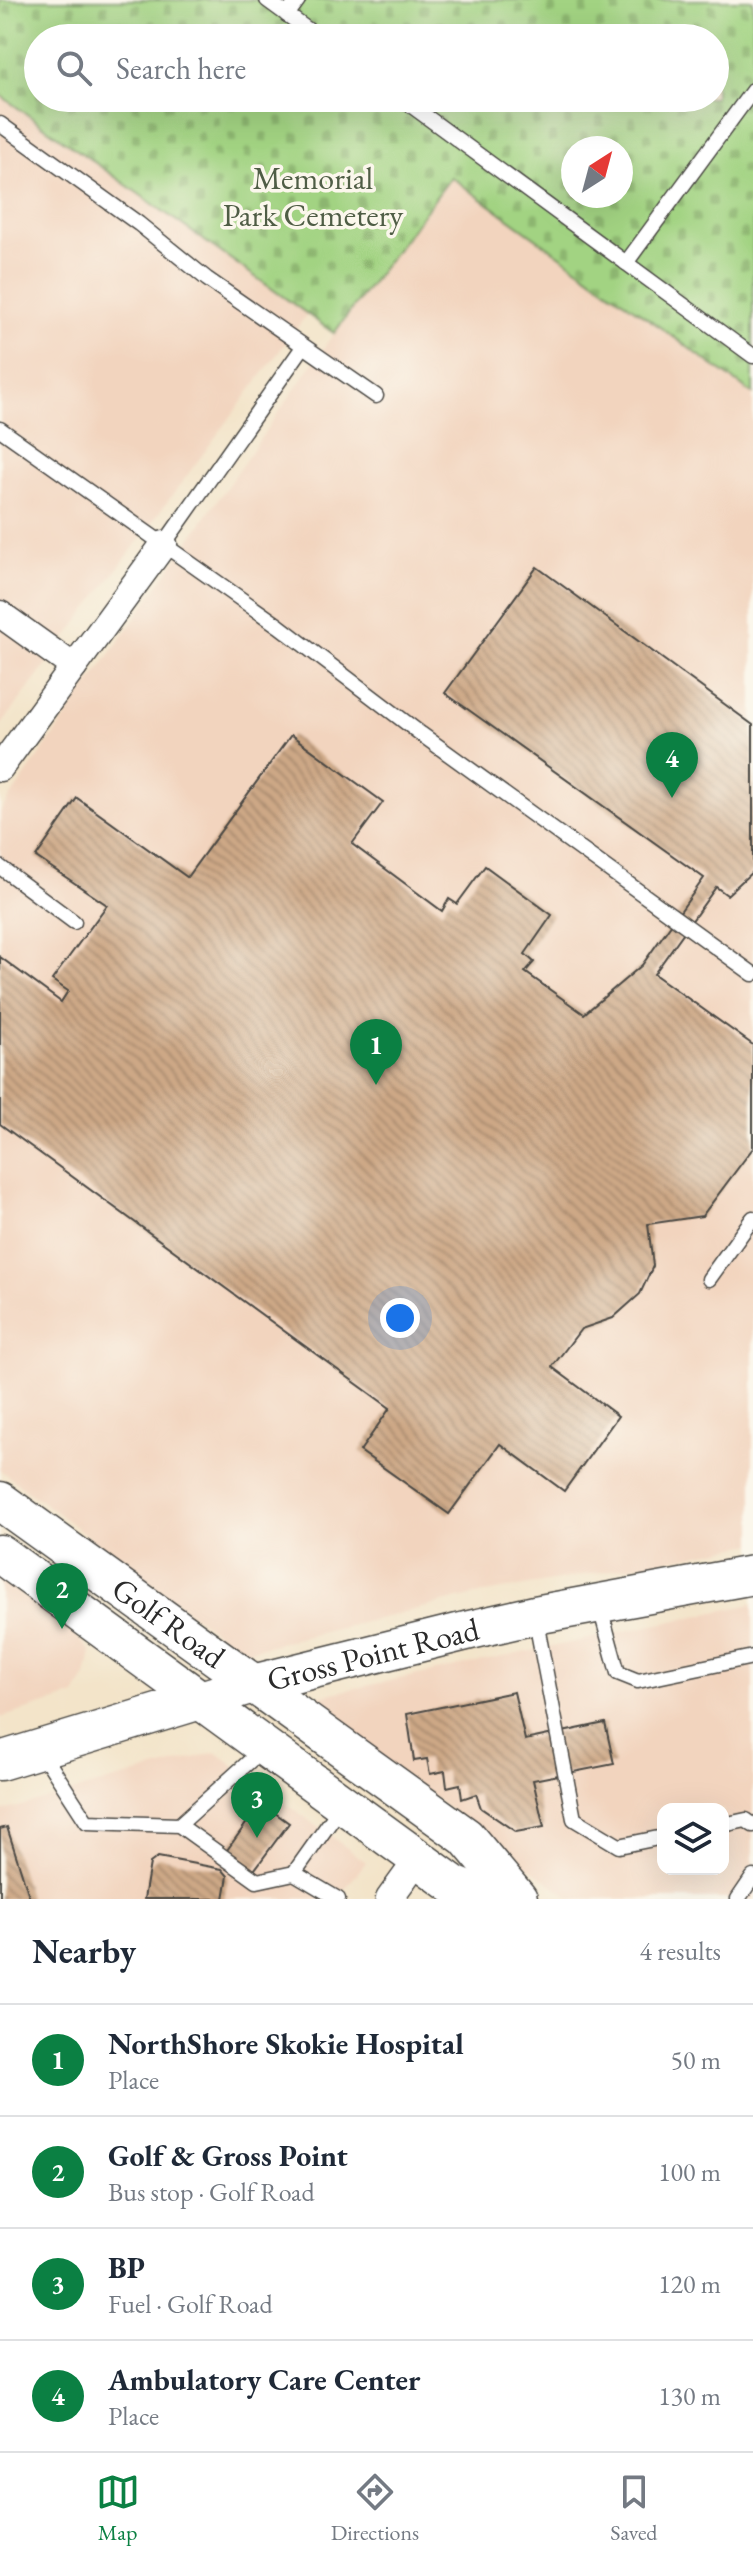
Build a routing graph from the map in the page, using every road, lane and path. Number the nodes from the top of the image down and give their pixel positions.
1 (267, 0) edge
2 (298, 0) edge
3 (287, 15) junction
4 (300, 24) edge
5 (753, 90) edge
6 (420, 112) edge
7 (0, 124) edge
8 (626, 263) junction
9 (303, 347) junction
10 (753, 356) edge
11 (376, 396) dead end
12 (0, 429) edge
13 (164, 544) junction
14 (0, 614) edge
15 (74, 667) junction
16 (0, 768) edge
17 (0, 867) edge
18 (74, 922) dead end
19 (753, 974) edge
20 (753, 1218) edge
21 (709, 1279) dead end
22 (0, 1501) edge
23 (0, 1554) edge
24 (753, 1575) edge
25 (598, 1603) junction
26 (535, 1615) junction
27 (753, 1657) edge
28 (253, 1684) junction
29 (202, 1699) junction
30 (266, 1746) junction
31 (40, 1750) junction
32 (0, 1761) edge
33 (343, 1804) junction
34 (729, 1824) edge
35 (179, 1825) junction
36 (753, 1825) edge
37 (657, 1838) edge
38 (418, 1859) junction
39 (294, 1873) junction
40 (753, 1877) edge
41 (338, 1899) edge
42 (389, 1899) edge
43 (487, 1899) edge
44 (518, 1899) edge
45 (738, 1899) edge

1 - 3 lane
2 - 3 lane
3 - 4 lane
5 - 8 lane
6 - 8 lane
7 - 9 lane
8 - 10 lane
9 - 11 lane
9 - 13 lane
12 - 13 lane
13 - 15 street
13 - 19 lane
14 - 15 street
15 - 16 street
17 - 18 lane
20 - 21 lane
22 - 28 main road, Golf Road
23 - 29 main road, Golf Road
24 - 25 main road, Gross Point Road
25 - 26 main road, Gross Point Road
25 - 27 lane
26 - 28 main road, Gross Point Road
26 - 37 lane
28 - 29 main road, Gross Point Road
28 - 44 main road, Golf Road
29 - 30 main road, Golf Road
29 - 31 main road, Gross Point Road
30 - 33 main road, Golf Road
30 - 35 lane
31 - 32 main road, Gross Point Road
31 - 35 lane
33 - 38 main road, Golf Road
33 - 39 lane
34 - 36 lane
35 - 39 lane
38 - 42 street
38 - 43 main road, Golf Road
39 - 41 lane
40 - 45 lane

